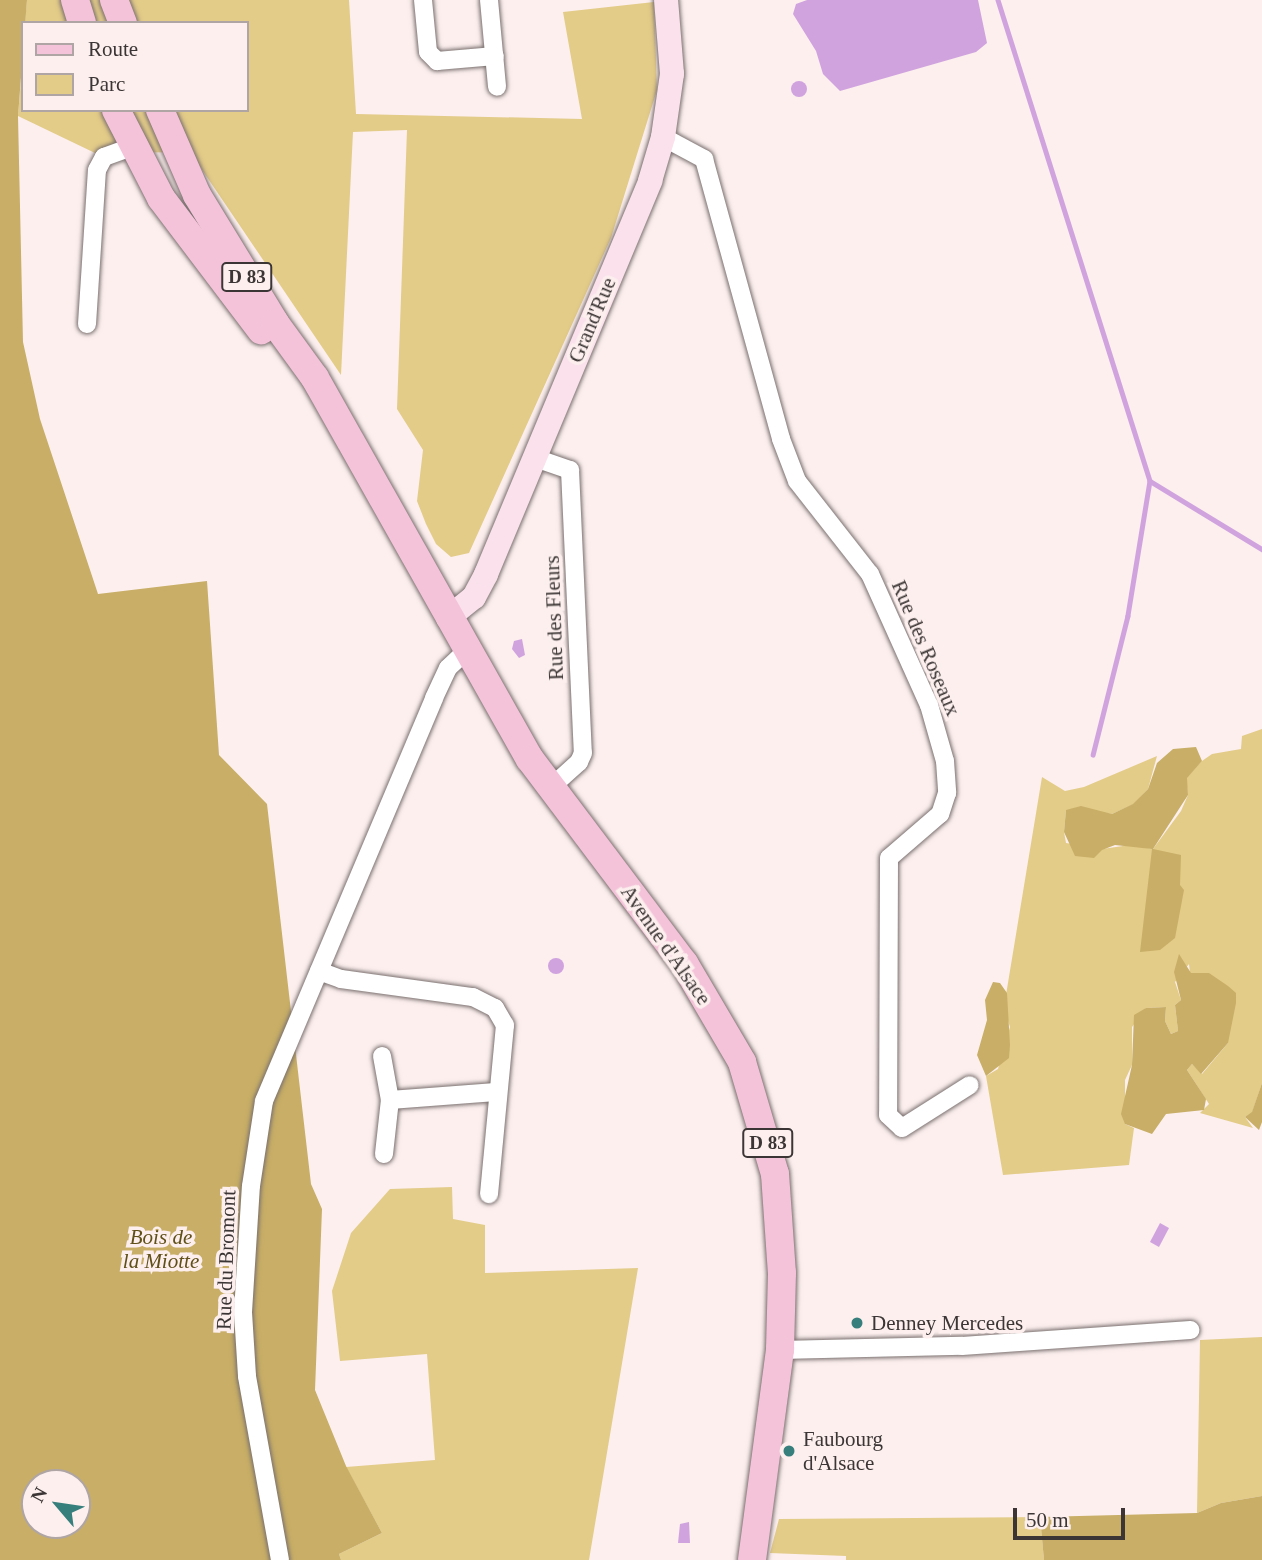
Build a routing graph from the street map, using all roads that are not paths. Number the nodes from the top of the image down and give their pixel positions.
1 (75, 0) edge
2 (114, 0) edge
3 (122, 0) edge
4 (423, 0) edge
5 (489, 0) edge
6 (666, 0) edge
7 (81, 21) edge
8 (125, 21) edge
9 (126, 21) edge
10 (495, 56) junction
11 (497, 87) dead end
12 (117, 112) edge
13 (161, 112) edge
14 (663, 137) junction
15 (132, 147) junction
16 (88, 324) dead end
17 (345, 437) junction
18 (535, 458) junction
19 (448, 618) junction
20 (466, 651) junction
21 (550, 788) junction
22 (319, 971) junction
23 (382, 1056) dead end
24 (970, 1085) dead end
25 (496, 1092) junction
26 (390, 1100) junction
27 (384, 1154) dead end
28 (489, 1194) dead end
29 (1191, 1330) dead end
30 (780, 1350) junction
31 (279, 1560) edge
32 (752, 1560) edge

1 - 7 main road
2 - 8 main road
3 - 9 main road
4 - 10 street
5 - 10 street
6 - 14 street, Grand'Rue
10 - 11 street
12 - 15 main road, D 83
13 - 17 main road, Avenue d'Alsace / D 83
14 - 18 street, Grand'Rue
14 - 24 street, Rue des Roseaux
15 - 16 street
15 - 17 main road, Avenue d'Alsace / D 83
17 - 19 main road, Avenue d'Alsace / D 83
18 - 19 street, Grand'Rue
18 - 21 street, Rue des Fleurs
19 - 20 main road, Avenue d'Alsace / D 83
20 - 21 main road, Avenue d'Alsace / D 83
20 - 22 street, Rue du Bromont
21 - 30 main road, Avenue d'Alsace / D 83
22 - 25 street
22 - 31 street, Rue du Bromont
23 - 26 street
25 - 26 street
25 - 28 street
26 - 27 street
29 - 30 street
30 - 32 main road, Avenue d'Alsace / D 83

